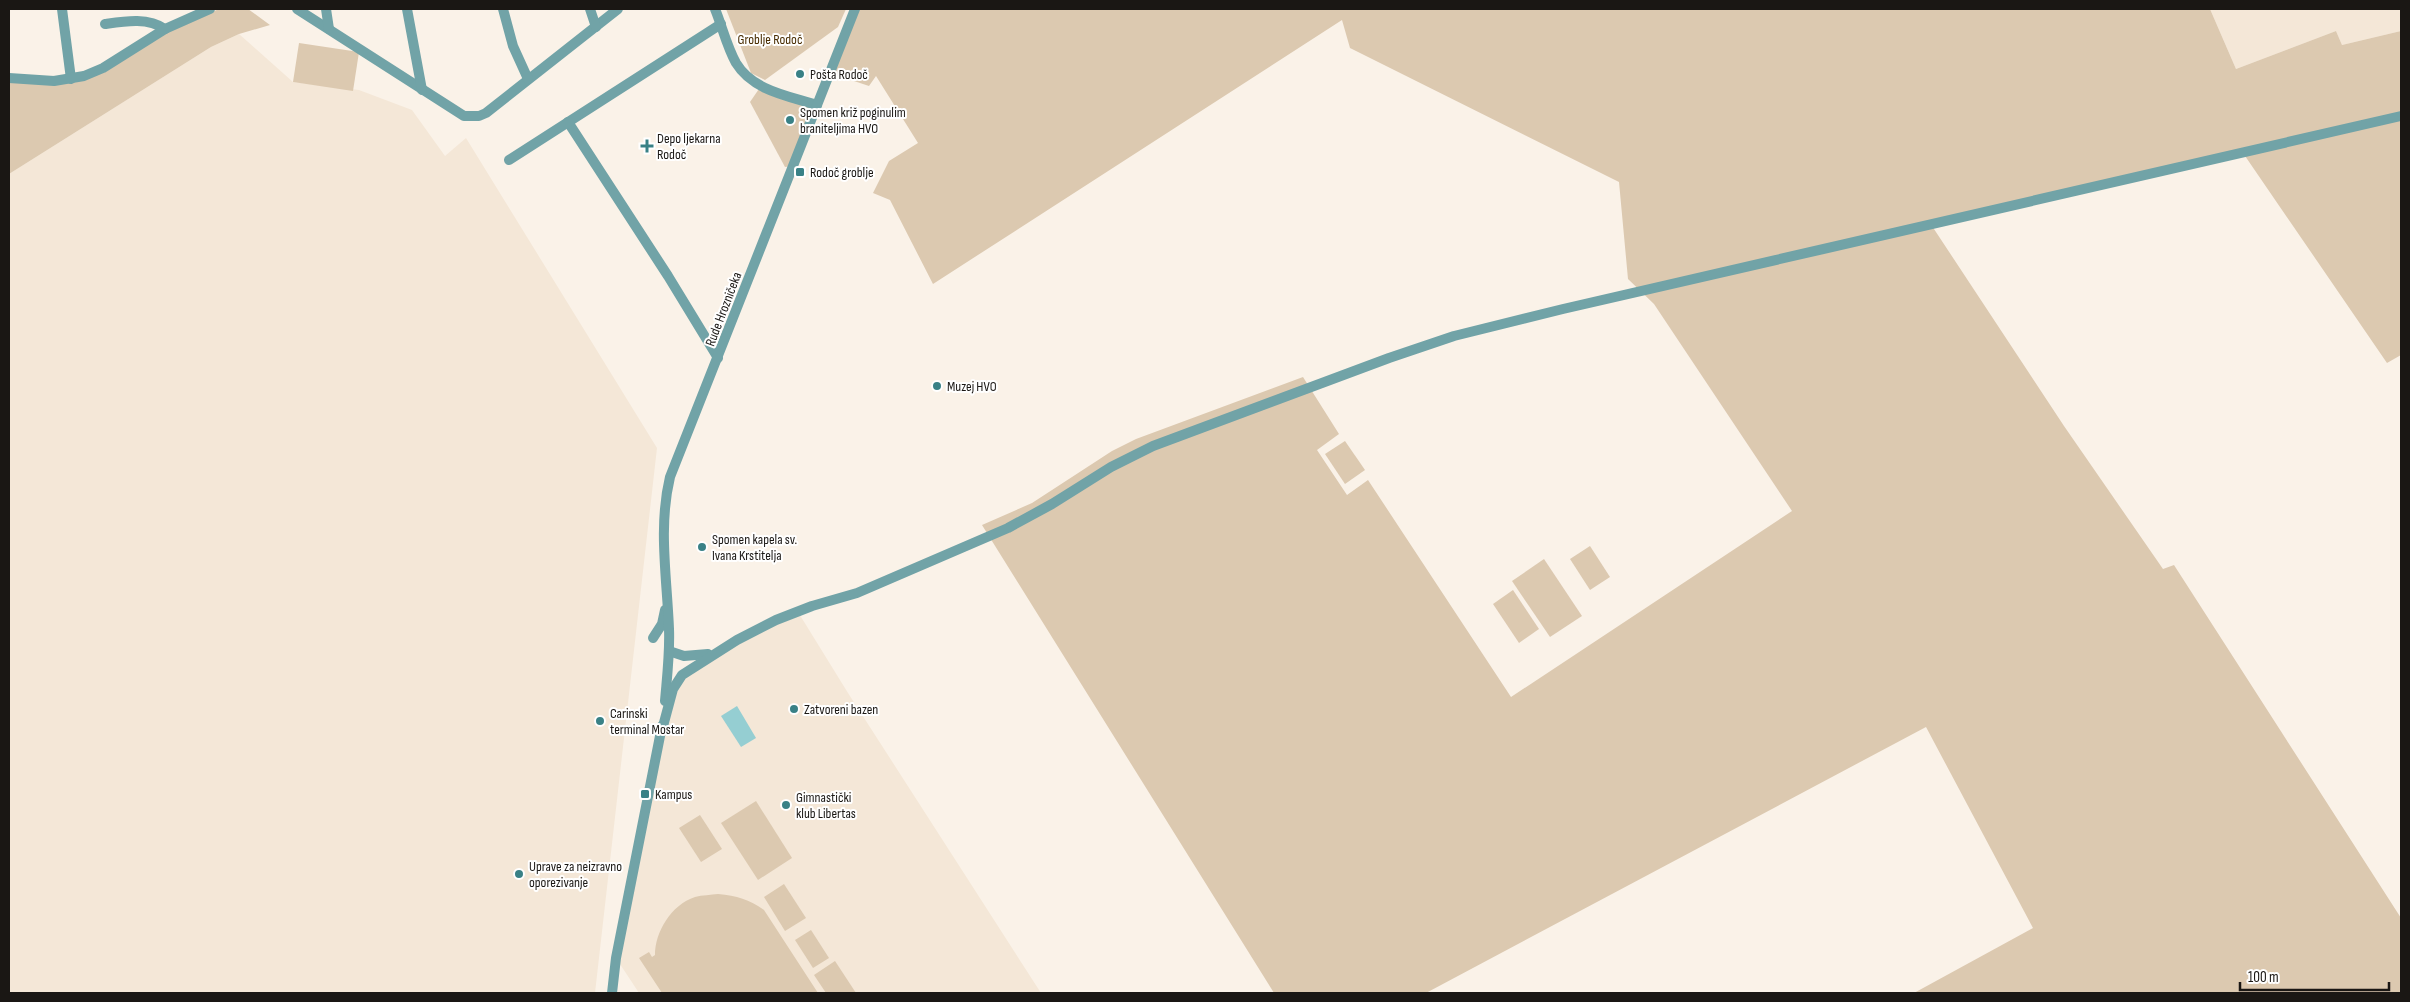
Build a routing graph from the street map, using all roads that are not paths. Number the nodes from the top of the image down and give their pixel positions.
1 (62, 9) edge
2 (210, 9) edge
3 (297, 9) edge
4 (326, 9) edge
5 (407, 9) edge
6 (503, 9) edge
7 (590, 9) edge
8 (618, 9) edge
9 (715, 9) edge
10 (855, 9) edge
11 (105, 24) dead end
12 (722, 24) junction
13 (596, 27) junction
14 (329, 29) junction
15 (165, 30) junction
16 (9, 78) edge
17 (528, 79) junction
18 (71, 80) junction
19 (422, 90) junction
20 (817, 106) junction
21 (2401, 116) edge
22 (568, 122) junction
23 (509, 160) dead end
24 (718, 358) junction
25 (667, 596) junction
26 (653, 638) dead end
27 (670, 651) junction
28 (716, 653) junction
29 (669, 664) junction
30 (691, 668) junction
31 (662, 730) junction
32 (612, 993) edge

1 - 18 street
2 - 15 street
3 - 14 street
4 - 14 street
5 - 19 street
6 - 17 street
7 - 13 street
8 - 13 street
9 - 12 street
10 - 20 street, Rude Hrozničeka
11 - 15 street
12 - 20 street
12 - 22 street
13 - 17 street
14 - 19 street
15 - 18 street
16 - 18 street
17 - 19 street
20 - 24 street, Rude Hrozničeka
21 - 28 street
22 - 23 street
22 - 24 street
24 - 25 street, Rude Hrozničeka
25 - 26 street
25 - 27 street, Rude Hrozničeka
27 - 28 street
27 - 29 street, Rude Hrozničeka
28 - 30 street
29 - 30 street
29 - 31 street, Rude Hrozničeka
30 - 31 street
31 - 32 street

